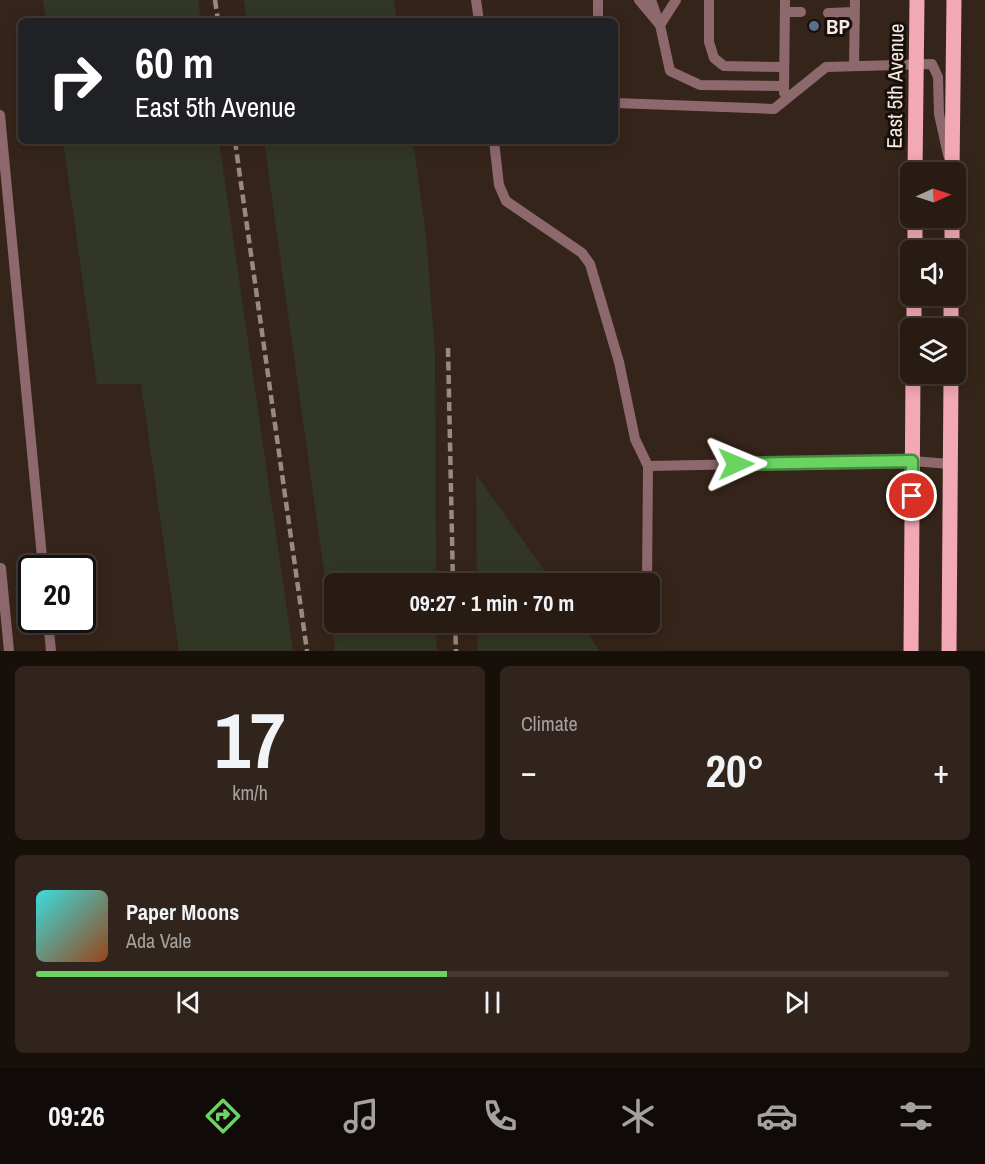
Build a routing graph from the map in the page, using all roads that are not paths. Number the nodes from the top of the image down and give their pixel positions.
1 (476, 0) edge
2 (598, 0) edge
3 (639, 0) edge
4 (651, 0) edge
5 (661, 0) edge
6 (668, 0) edge
7 (676, 0) edge
8 (709, 0) edge
9 (785, 0) edge
10 (855, 0) edge
11 (917, 0) edge
12 (954, 0) edge
13 (785, 12) junction
14 (801, 12) dead end
15 (828, 12) dead end
16 (855, 12) junction
17 (479, 18) edge
18 (598, 18) edge
19 (660, 26) junction
20 (916, 64) junction
21 (854, 66) junction
22 (784, 67) junction
23 (784, 86) junction
24 (784, 101) junction
25 (618, 103) edge
26 (0, 115) edge
27 (494, 144) edge
28 (915, 162) edge
29 (950, 162) edge
30 (952, 162) edge
31 (913, 384) edge
32 (951, 384) edge
33 (912, 461) junction
34 (950, 464) junction
35 (648, 466) junction
36 (42, 555) edge
37 (1, 568) edge
38 (647, 573) edge
39 (49, 633) edge
40 (9, 651) edge
41 (51, 651) edge
42 (911, 651) edge
43 (949, 651) edge

1 - 17 lane
2 - 18 lane
3 - 19 lane
4 - 19 lane
5 - 19 lane
6 - 19 lane
7 - 19 lane
8 - 22 lane
9 - 13 lane
10 - 16 lane
11 - 20 main road, East 5th Avenue
12 - 30 main road
13 - 14 lane
13 - 22 lane
15 - 16 lane
16 - 21 lane
19 - 23 lane
20 - 21 lane
20 - 28 main road, East 5th Avenue
20 - 29 lane
21 - 24 lane
22 - 23 lane
23 - 24 lane
24 - 25 lane
26 - 36 lane
27 - 35 lane
31 - 33 main road
32 - 34 main road
33 - 34 lane
33 - 35 lane
33 - 42 main road
34 - 43 main road
35 - 38 lane
37 - 40 lane
39 - 41 lane

